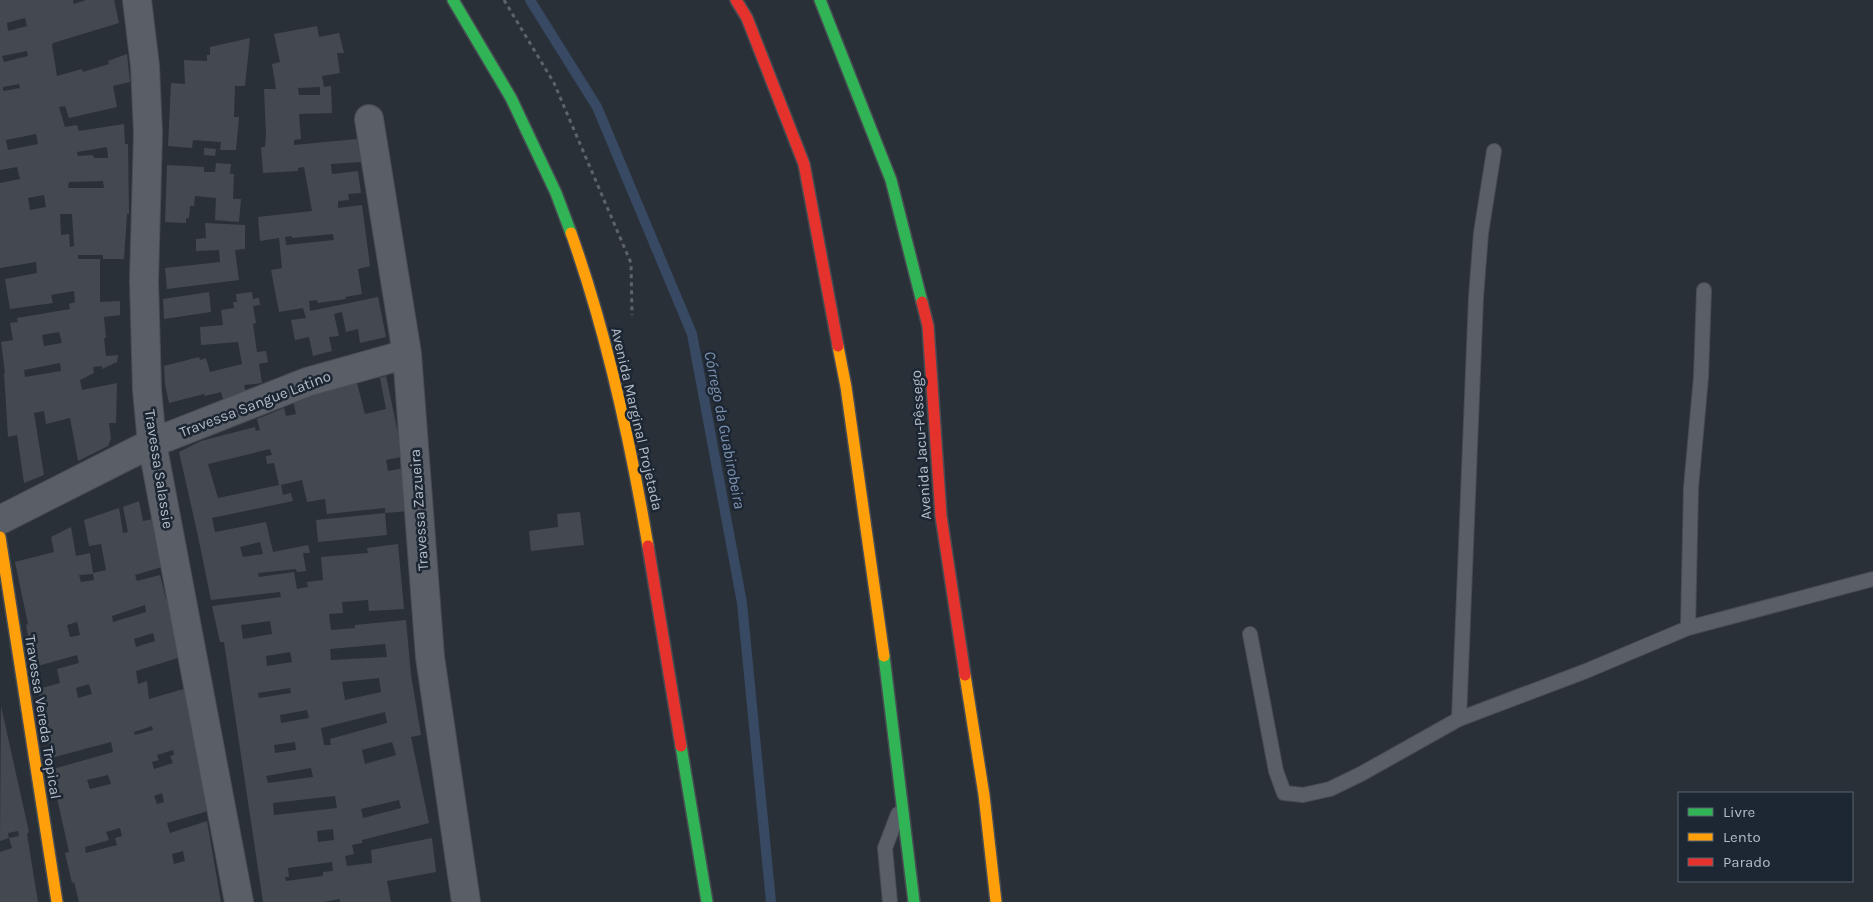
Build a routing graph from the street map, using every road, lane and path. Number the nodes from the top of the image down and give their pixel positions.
1 (136, 0) edge
2 (453, 0) edge
3 (736, 0) edge
4 (820, 0) edge
5 (369, 119) dead end
6 (1494, 152) dead end
7 (1704, 290) dead end
8 (407, 354) junction
9 (152, 443) junction
10 (0, 520) edge
11 (0, 537) edge
12 (1873, 579) edge
13 (1688, 628) junction
14 (1250, 634) dead end
15 (1459, 719) junction
16 (902, 804) junction
17 (57, 902) edge
18 (239, 902) edge
19 (466, 902) edge
20 (708, 902) edge
21 (890, 902) edge
22 (914, 902) edge
23 (996, 902) edge

1 - 9 street, Travessa Salassie
2 - 20 main road, Avenida Marginal Projetada
3 - 16 main road
4 - 23 main road, Avenida Jacu-Pêssego
5 - 8 street, Travessa Zazueira
6 - 15 lane
7 - 13 lane
8 - 9 street, Travessa Sangue Latino
8 - 19 street, Travessa Zazueira
9 - 10 street, Travessa Sangue Latino
9 - 18 street, Travessa Salassie
11 - 17 main road, Travessa Vereda Tropical
12 - 13 lane
13 - 15 lane
14 - 15 lane
16 - 21 lane
16 - 22 main road

